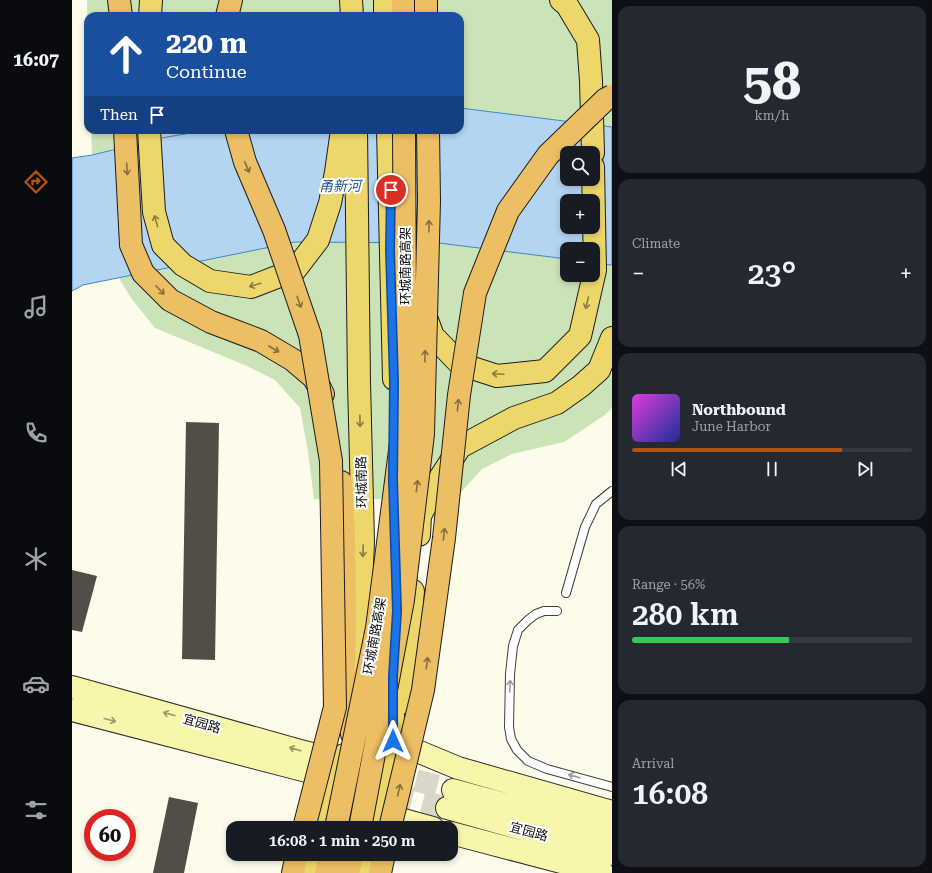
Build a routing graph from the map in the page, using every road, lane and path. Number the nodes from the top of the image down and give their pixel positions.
1 (119, 0) edge
2 (151, 0) edge
3 (231, 0) edge
4 (340, 0) edge
5 (351, 0) edge
6 (385, 0) edge
7 (395, 0) edge
8 (400, 0) edge
9 (403, 0) edge
10 (426, 0) edge
11 (561, 0) edge
12 (120, 12) edge
13 (150, 12) edge
14 (228, 12) edge
15 (340, 12) edge
16 (352, 12) edge
17 (385, 12) edge
18 (395, 12) edge
19 (402, 12) edge
20 (402, 12) edge
21 (426, 12) edge
22 (612, 96) edge
23 (125, 134) edge
24 (149, 134) edge
25 (237, 134) edge
26 (341, 134) edge
27 (356, 134) edge
28 (388, 134) edge
29 (393, 134) edge
30 (404, 134) edge
31 (404, 134) edge
32 (428, 134) edge
33 (593, 146) edge
34 (593, 186) edge
35 (390, 250) junction
36 (612, 338) edge
37 (612, 491) edge
38 (566, 593) dead end
39 (557, 612) dead end
40 (72, 687) edge
41 (72, 710) edge
42 (352, 734) junction
43 (393, 741) junction
44 (612, 787) edge
45 (612, 812) edge
46 (373, 820) edge
47 (306, 821) edge
48 (324, 821) edge
49 (337, 821) edge
50 (361, 821) edge
51 (392, 821) edge
52 (612, 834) edge
53 (458, 835) edge
54 (612, 854) edge
55 (296, 861) edge
56 (314, 861) edge
57 (329, 861) edge
58 (351, 861) edge
59 (363, 861) edge
60 (383, 861) edge
61 (293, 873) edge
62 (311, 873) edge
63 (326, 873) edge
64 (348, 873) edge
65 (360, 873) edge
66 (380, 873) edge
67 (603, 873) edge

1 - 12 highway
2 - 13 main road
3 - 14 highway
4 - 15 main road
5 - 16 main road
6 - 17 main road
7 - 18 main road
8 - 19 main road
9 - 20 highway
10 - 21 highway
11 - 33 main road
51 -> 22 highway, bridge
23 -> 42 highway, bridge
26 -> 24 main road
25 -> 47 highway, bridge
27 -> 42 main road, 环城南路
28 - 35 main road
29 - 35 main road
34 -> 30 main road, bridge
31 - 49 highway, 环城南路高架, bridge
50 -> 32 highway, 环城南路高架, bridge
35 - 43 main road
36 - 43 main road
37 - 38 lane
44 -> 39 lane
41 -> 40 main road, 宜园路
42 - 48 main road, 环城南路
43 - 45 main road
43 - 46 main road
52 - 54 main road, 宜园路
53 - 67 main road, 宜园路
55 - 61 highway
56 - 62 main road
57 - 63 highway
58 - 64 highway
59 - 65 main road
60 - 66 highway

